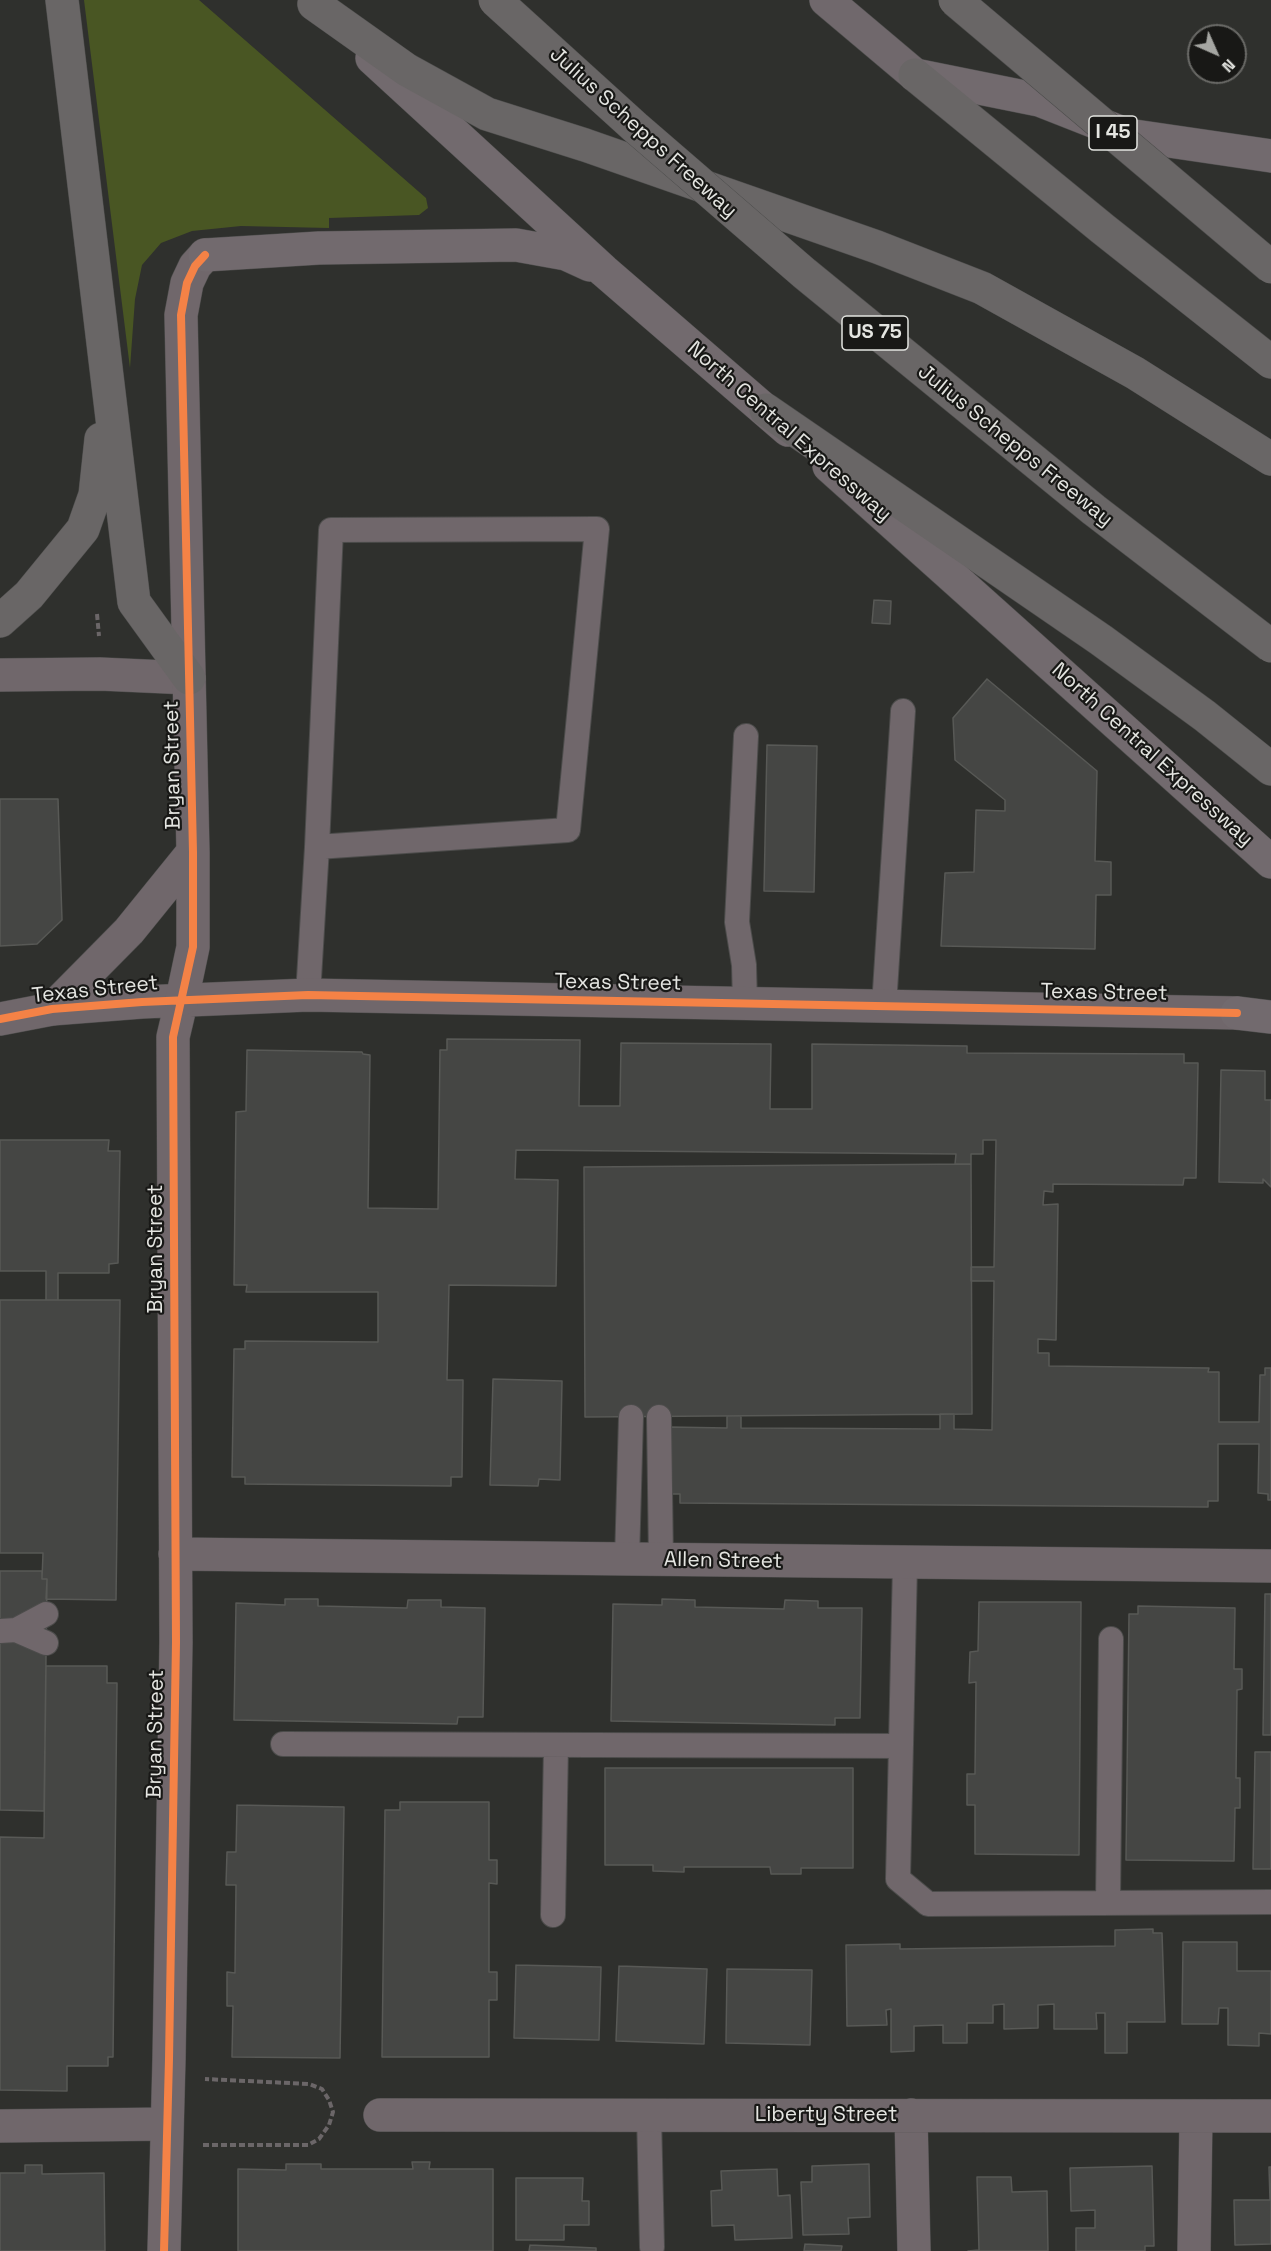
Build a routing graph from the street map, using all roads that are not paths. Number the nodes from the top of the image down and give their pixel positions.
1 (62, 0) edge
2 (495, 0) edge
3 (826, 0) edge
4 (955, 0) edge
5 (311, 2) edge
6 (915, 75) junction
7 (1271, 156) edge
8 (205, 255) joint
9 (1271, 267) edge
10 (604, 271) junction
11 (1271, 362) edge
12 (106, 384) junction
13 (766, 410) junction
14 (1271, 459) edge
15 (0, 621) edge
16 (1271, 646) edge
17 (0, 675) edge
18 (189, 678) junction
19 (903, 711) dead end
20 (746, 736) dead end
21 (1271, 769) edge
22 (317, 848) junction
23 (193, 852) junction
24 (1271, 862) edge
25 (308, 995) junction
26 (182, 999) junction
27 (745, 1004) junction
28 (884, 1006) junction
29 (51, 1009) junction
30 (1237, 1013) joint
31 (1271, 1017) edge
32 (0, 1019) edge
33 (631, 1416) dead end
34 (659, 1417) dead end
35 (175, 1554) junction
36 (627, 1560) junction
37 (661, 1560) junction
38 (905, 1564) junction
39 (1271, 1566) edge
40 (46, 1614) dead end
41 (8, 1630) edge
42 (1111, 1638) dead end
43 (46, 1643) dead end
44 (283, 1744) dead end
45 (556, 1745) junction
46 (901, 1746) junction
47 (1108, 1902) junction
48 (1271, 1902) edge
49 (553, 1915) dead end
50 (380, 2115) dead end
51 (649, 2115) junction
52 (911, 2115) junction
53 (1196, 2116) junction
54 (1271, 2116) edge
55 (167, 2124) junction
56 (0, 2126) edge
57 (652, 2247) dead end
58 (164, 2251) edge
59 (914, 2251) edge
60 (1194, 2251) edge

1 - 12 highway
2 - 16 highway, Julius Schepps Freeway / US 75, bridge
3 - 6 main road
4 - 9 highway, I 45, bridge
5 - 10 main road, North Central Expressway
5 - 14 highway
6 - 7 main road
6 - 11 highway
8 - 10 main road
8 - 18 street, Bryan Street
10 - 13 main road, North Central Expressway
12 - 15 highway
12 - 18 highway
13 - 21 highway
13 - 24 main road, North Central Expressway
17 - 18 street
18 - 23 street, Bryan Street
19 - 28 lane
20 - 27 lane
22 - 22 lane
22 - 25 lane
23 - 26 street, Bryan Street
23 - 29 street
25 - 26 street, Texas Street
25 - 27 street, Texas Street
26 - 29 street, Texas Street
26 - 35 street, Bryan Street
27 - 28 street, Texas Street
28 - 30 street, Texas Street
29 - 32 street, Texas Street
30 - 31 main road
33 - 36 lane
34 - 37 lane
35 - 36 street, Allen Street
35 - 55 street, Bryan Street
36 - 37 street, Allen Street
37 - 38 street, Allen Street
38 - 39 street, Allen Street
38 - 46 lane
40 - 41 lane
41 - 43 lane
42 - 47 lane
44 - 45 lane
45 - 46 lane
45 - 49 lane
46 - 47 lane
47 - 48 lane
50 - 51 street, Liberty Street
51 - 52 street, Liberty Street
51 - 57 lane
52 - 53 street, Liberty Street
52 - 59 street
53 - 54 street, Liberty Street
53 - 60 street
55 - 56 street
55 - 58 street, Bryan Street

